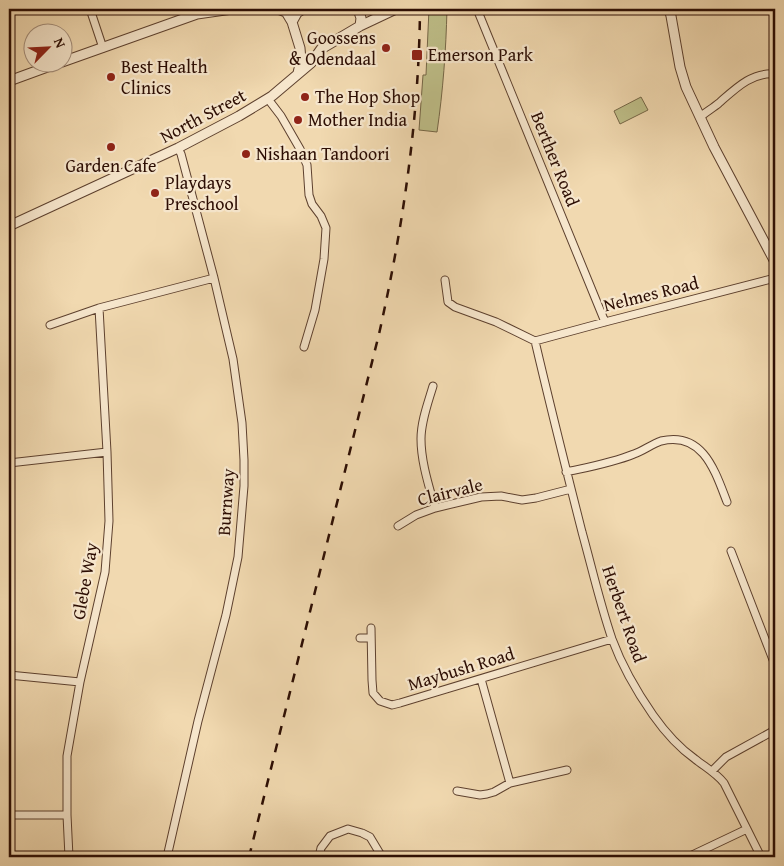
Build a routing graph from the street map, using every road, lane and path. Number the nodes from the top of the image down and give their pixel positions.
1 (90, 9) edge
2 (232, 9) edge
3 (278, 9) edge
4 (303, 9) edge
5 (358, 9) edge
6 (396, 9) edge
7 (477, 9) edge
8 (669, 9) edge
9 (203, 11) edge
10 (292, 22) junction
11 (360, 26) junction
12 (103, 48) junction
13 (300, 48) junction
14 (321, 49) junction
15 (72, 59) edge
16 (34, 72) edge
17 (298, 73) junction
18 (775, 74) edge
19 (9, 81) edge
20 (268, 99) junction
21 (700, 117) junction
22 (178, 148) junction
23 (9, 226) edge
24 (775, 262) edge
25 (214, 278) junction
26 (775, 278) edge
27 (445, 280) dead end
28 (99, 308) junction
29 (605, 322) junction
30 (50, 324) dead end
31 (535, 341) junction
32 (304, 347) dead end
33 (433, 386) dead end
34 (107, 452) junction
35 (9, 463) edge
36 (566, 472) junction
37 (571, 489) junction
38 (727, 502) dead end
39 (435, 508) junction
40 (398, 526) dead end
41 (731, 550) dead end
42 (371, 628) dead end
43 (360, 638) dead end
44 (371, 638) junction
45 (612, 639) junction
46 (775, 665) edge
47 (9, 676) edge
48 (481, 679) junction
49 (80, 682) junction
50 (775, 730) edge
51 (567, 770) dead end
52 (712, 771) junction
53 (510, 783) junction
54 (457, 791) dead end
55 (9, 815) edge
56 (67, 816) junction
57 (747, 829) junction
58 (69, 857) edge
59 (167, 857) edge
60 (319, 857) edge
61 (382, 857) edge
62 (688, 857) edge
63 (761, 857) edge

1 - 12 street
2 - 9 street
3 - 10 street
4 - 10 street
5 - 11 street
6 - 11 street, North Street
7 - 29 street, Berther Road
8 - 21 street
9 - 12 street
10 - 13 street
11 - 14 street, North Street
12 - 15 street
13 - 14 street
13 - 17 street
14 - 17 street, North Street
16 - 19 street
17 - 20 street, North Street
18 - 21 street
20 - 22 street, North Street
20 - 32 street
21 - 24 street
22 - 23 street, North Street
22 - 25 street, Burnway
25 - 28 street
25 - 59 street, Burnway
26 - 29 street, Nelmes Road
27 - 31 street
28 - 30 street
28 - 34 street, Glebe Way
29 - 31 street, Nelmes Road
31 - 36 street, Herbert Road
33 - 39 street
34 - 35 street
34 - 49 street, Glebe Way
36 - 37 street, Herbert Road
36 - 38 street
37 - 39 street, Clairvale
37 - 45 street, Herbert Road
39 - 40 street, Clairvale
41 - 46 street
42 - 44 street, Maybush Road
43 - 44 street
44 - 48 street, Maybush Road
45 - 48 street, Maybush Road
45 - 52 street, Herbert Road
47 - 49 street
48 - 53 street
49 - 56 street, Glebe Way
50 - 52 street
51 - 53 street
52 - 57 street, Herbert Road
53 - 54 street
55 - 56 street
56 - 58 street, Glebe Way
57 - 62 street
57 - 63 street, Herbert Road
60 - 61 street

